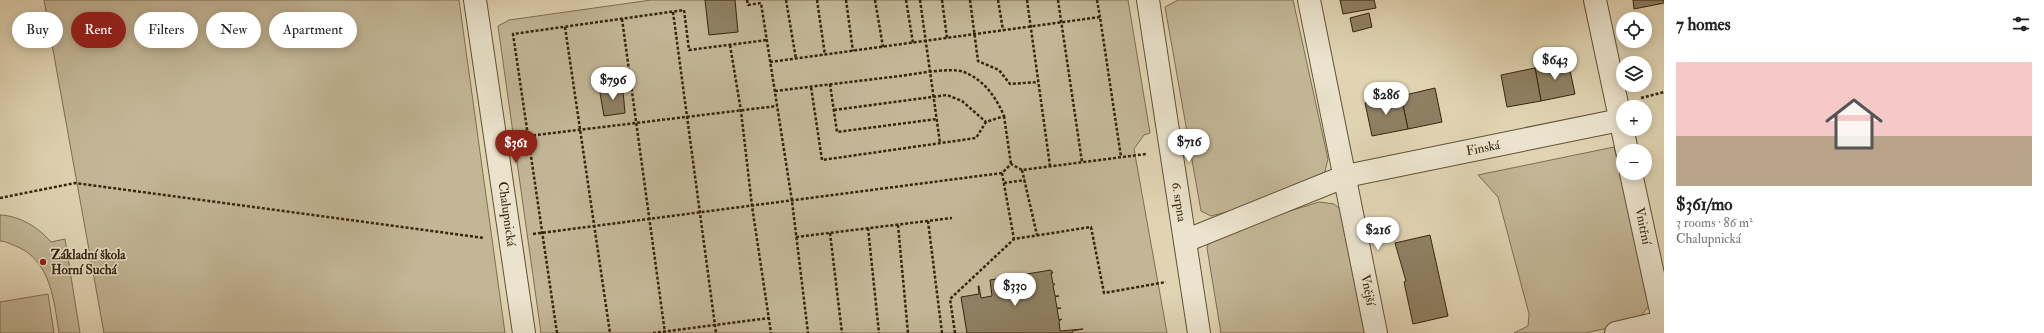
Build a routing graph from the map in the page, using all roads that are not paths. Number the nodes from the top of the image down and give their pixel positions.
1 (475, 0) edge
2 (1148, 0) edge
3 (1309, 0) edge
4 (1595, 0) edge
5 (1616, 101) edge
6 (1616, 121) edge
7 (1346, 176) junction
8 (1633, 180) edge
9 (1185, 241) junction
10 (1664, 324) edge
11 (524, 333) edge
12 (1199, 333) edge
13 (1376, 333) edge
14 (1616, 333) edge

1 - 11 street, Chalupnická
2 - 9 street, 6. srpna
3 - 7 street
4 - 5 street
6 - 7 street, Finská
7 - 9 street, Finská
7 - 13 street, Vnější
8 - 10 street, Vnitřní
9 - 12 street, 6. srpna
10 - 14 street

